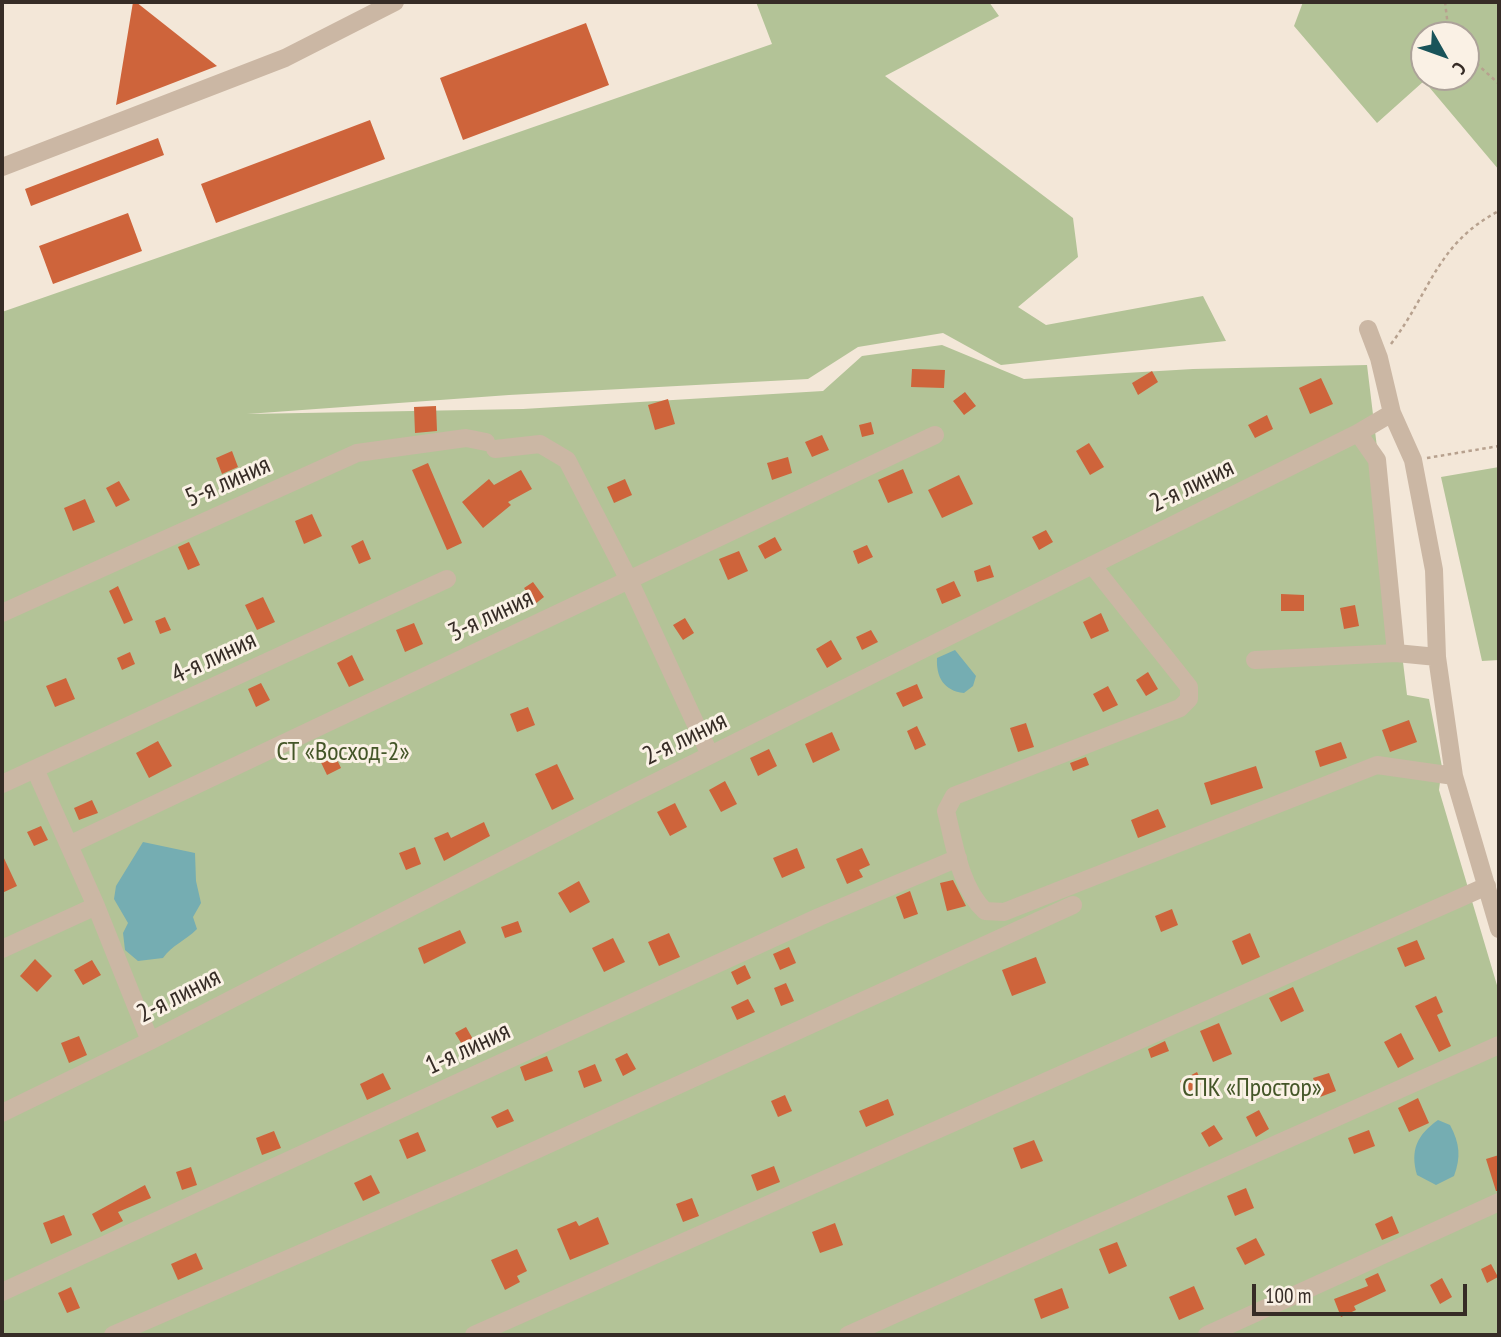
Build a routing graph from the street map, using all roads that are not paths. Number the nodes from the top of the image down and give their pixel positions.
1 (396, 2) edge
2 (2, 167) edge
3 (1368, 329) dead end
4 (1392, 413) junction
5 (1358, 433) junction
6 (935, 435) dead end
7 (1092, 565) junction
8 (447, 579) dead end
9 (629, 580) junction
10 (2, 613) edge
11 (1396, 653) junction
12 (1437, 657) junction
13 (1255, 660) dead end
14 (710, 755) junction
15 (35, 769) junction
16 (1454, 776) junction
17 (2, 784) edge
18 (69, 845) junction
19 (958, 859) junction
20 (1488, 886) junction
21 (96, 905) junction
22 (1073, 905) dead end
23 (1499, 929) edge
24 (2, 948) edge
25 (150, 1041) junction
26 (1499, 1045) edge
27 (2, 1113) edge
28 (1499, 1202) edge
29 (2, 1292) edge
30 (113, 1335) edge
31 (474, 1335) edge
32 (848, 1335) edge
33 (1207, 1335) edge

1 - 2 street
3 - 4 street
4 - 5 street, 2-я линия
4 - 12 street
5 - 7 street, 2-я линия
5 - 11 street
6 - 9 street, 3-я линия
7 - 14 street, 2-я линия
7 - 19 street
8 - 15 street, 4-я линия
9 - 10 street, 5-я линия
9 - 14 street, 5-я линия
9 - 18 street, 3-я линия
11 - 12 street
11 - 13 street
12 - 16 street
14 - 25 street, 2-я линия
15 - 17 street, 4-я линия
15 - 18 street
16 - 19 street
16 - 20 street
18 - 21 street
19 - 29 street, 1-я линия
20 - 23 street
20 - 31 street
21 - 24 street
21 - 25 street
22 - 30 street
25 - 27 street, 2-я линия
26 - 32 street
28 - 33 street

